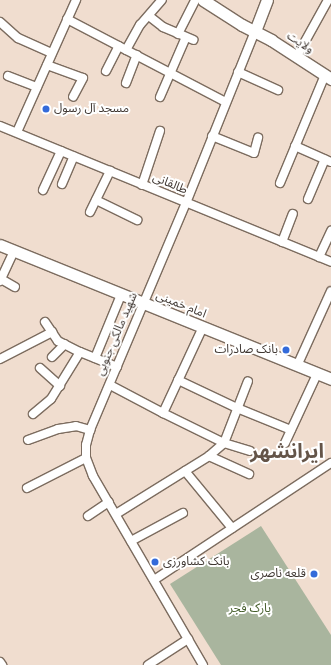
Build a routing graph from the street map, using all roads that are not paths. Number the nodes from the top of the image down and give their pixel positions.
1 (162, 0) edge
2 (195, 0) edge
3 (203, 0) edge
4 (215, 0) edge
5 (267, 0) edge
6 (328, 0) edge
7 (74, 1) edge
8 (149, 16) junction
9 (67, 19) junction
10 (0, 22) edge
11 (255, 31) junction
12 (186, 37) junction
13 (119, 46) junction
14 (126, 50) junction
15 (52, 53) junction
16 (137, 55) junction
17 (297, 56) junction
18 (47, 65) junction
19 (106, 71) dead end
20 (238, 72) junction
21 (171, 73) junction
22 (8, 76) dead end
23 (328, 77) edge
24 (126, 83) dead end
25 (37, 87) junction
26 (278, 90) dead end
27 (74, 97) dead end
28 (160, 97) dead end
29 (226, 102) junction
30 (0, 127) edge
31 (160, 131) dead end
32 (17, 132) junction
33 (212, 136) junction
34 (258, 138) dead end
35 (295, 146) junction
36 (60, 151) junction
37 (74, 156) junction
38 (328, 160) edge
39 (110, 172) junction
40 (280, 183) dead end
41 (62, 184) dead end
42 (142, 185) junction
43 (44, 190) dead end
44 (308, 199) dead end
45 (96, 200) junction
46 (186, 203) junction
47 (90, 212) dead end
48 (293, 214) dead end
49 (137, 220) dead end
50 (331, 231) edge
51 (282, 242) junction
52 (0, 245) edge
53 (14, 251) junction
54 (319, 257) junction
55 (331, 262) edge
56 (0, 280) edge
57 (15, 287) dead end
58 (331, 291) edge
59 (121, 295) junction
60 (144, 304) junction
61 (45, 322) dead end
62 (203, 327) junction
63 (52, 332) junction
64 (65, 344) junction
65 (80, 352) junction
66 (52, 357) dead end
67 (95, 358) junction
68 (0, 359) edge
69 (297, 366) junction
70 (117, 367) junction
71 (40, 368) dead end
72 (317, 374) junction
73 (331, 379) edge
74 (178, 380) junction
75 (248, 381) dead end
76 (110, 385) junction
77 (60, 386) junction
78 (237, 408) junction
79 (163, 413) junction
80 (33, 414) dead end
81 (90, 430) junction
82 (291, 430) junction
83 (28, 440) dead end
84 (224, 443) junction
85 (286, 443) dead end
86 (250, 452) dead end
87 (209, 456) junction
88 (86, 458) junction
89 (331, 463) edge
90 (185, 471) junction
91 (249, 474) dead end
92 (27, 488) dead end
93 (109, 502) junction
94 (183, 513) dead end
95 (116, 514) junction
96 (88, 516) dead end
97 (232, 528) junction
98 (131, 541) junction
99 (154, 580) junction
100 (188, 639) junction
101 (0, 662) edge
102 (2, 665) edge
103 (148, 665) edge
104 (203, 665) edge

1 - 8 street
2 - 12 street
3 - 11 main road, ولایت
4 - 11 main road, ولایت
5 - 11 main road, شهید مالکی جنوبی
6 - 17 street
7 - 9 street
8 - 12 street
8 - 14 street
9 - 13 street
9 - 15 street
10 - 15 street
11 - 17 main road, ولایت
11 - 20 street, شهید مالکی جنوبی
12 - 21 street
13 - 14 street
13 - 19 street
14 - 16 street
15 - 18 street
16 - 21 street
16 - 24 street
17 - 23 main road, ولایت
18 - 25 street
18 - 27 street
20 - 26 street
20 - 29 street, شهید مالکی جنوبی
21 - 28 street
21 - 29 street
22 - 25 street
23 - 35 street
25 - 32 street
29 - 33 street, شهید مالکی جنوبی
30 - 32 street, طالقانی
31 - 42 street
32 - 36 street, طالقانی
33 - 34 street
33 - 46 street, شهید مالکی جنوبی
35 - 38 street
35 - 40 street
36 - 37 street, طالقانی
36 - 43 street
37 - 39 street, طالقانی
37 - 41 street
38 - 44 street
39 - 42 street, طالقانی
39 - 45 street
42 - 46 street, طالقانی
45 - 47 street
45 - 49 street
46 - 51 street, طالقانی
46 - 60 street, شهید مالکی جنوبی
48 - 51 street
50 - 54 street
51 - 54 street, طالقانی
52 - 53 main road, امام خمینی
53 - 56 street
53 - 59 main road, امام خمینی
54 - 55 street, طالقانی
56 - 57 street
58 - 69 street
59 - 60 main road, امام خمینی
59 - 67 street
60 - 62 main road, امام خمینی
60 - 70 street, شهید مالکی جنوبی
61 - 63 street
62 - 69 main road, امام خمینی
62 - 74 street
63 - 64 street
63 - 68 street
64 - 65 street
64 - 66 street
65 - 67 street
65 - 77 street
67 - 70 street
69 - 72 main road, امام خمینی
70 - 76 street, شهید مالکی جنوبی
71 - 77 street
72 - 73 main road, امام خمینی
72 - 82 street
74 - 78 street
74 - 79 street
75 - 78 street
76 - 79 street
76 - 81 street, شهید مالکی جنوبی
77 - 80 street
78 - 82 street
78 - 84 street
79 - 84 street
81 - 83 street
81 - 88 street, شهید مالکی جنوبی
82 - 85 street
84 - 86 street
84 - 87 street
87 - 90 street
87 - 91 street
88 - 92 street
88 - 93 street, شهید مالکی جنوبی
89 - 97 street
90 - 95 street
90 - 97 street
93 - 95 street, شهید مالکی جنوبی
93 - 96 street
94 - 98 street
95 - 98 street, شهید مالکی جنوبی
97 - 99 street
98 - 99 street, شهید مالکی جنوبی
99 - 100 street, شهید مالکی جنوبی
100 - 103 street
100 - 104 street, شهید مالکی جنوبی
101 - 102 street

